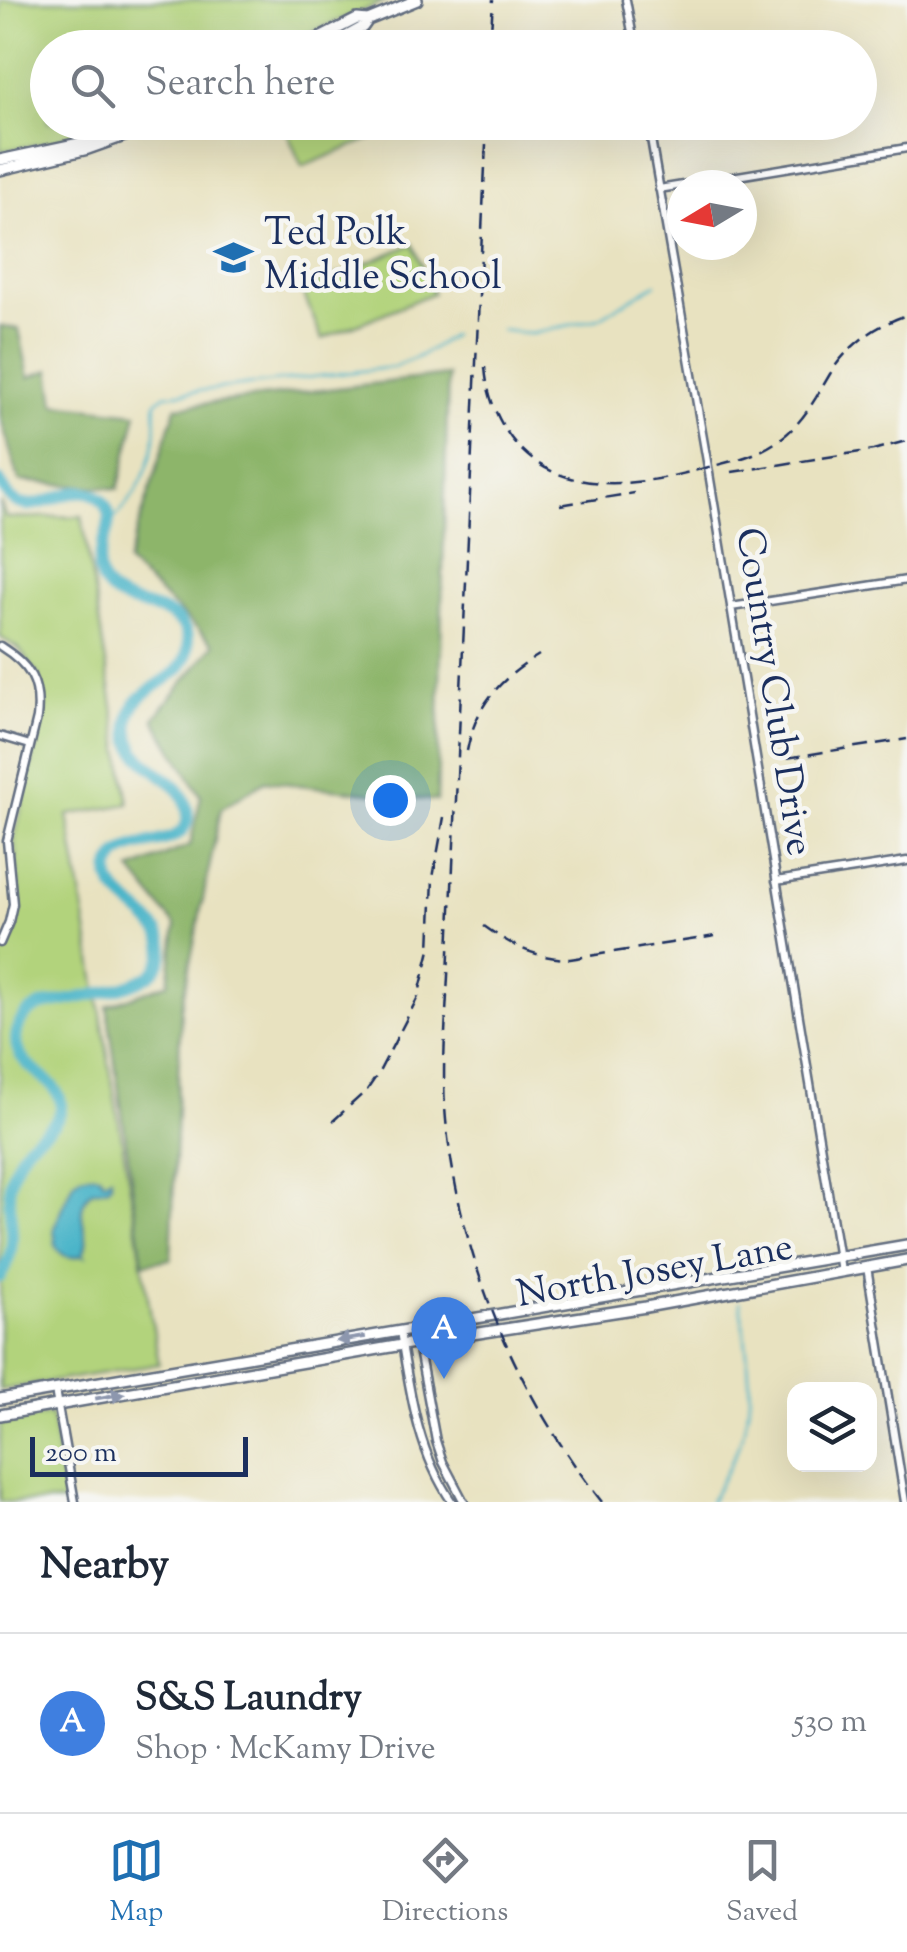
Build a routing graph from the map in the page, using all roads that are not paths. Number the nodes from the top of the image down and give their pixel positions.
1 (417, 0) edge
2 (626, 0) edge
3 (368, 20) junction
4 (335, 30) edge
5 (358, 30) edge
6 (632, 30) edge
7 (90, 140) edge
8 (113, 140) edge
9 (651, 140) edge
10 (907, 148) edge
11 (0, 160) edge
12 (0, 170) edge
13 (659, 189) junction
14 (907, 580) edge
15 (731, 607) junction
16 (0, 646) edge
17 (0, 736) edge
18 (30, 745) junction
19 (4, 859) edge
20 (907, 861) edge
21 (776, 881) junction
22 (0, 943) edge
23 (907, 1245) edge
24 (838, 1257) junction
25 (907, 1260) edge
26 (867, 1267) junction
27 (841, 1271) junction
28 (415, 1328) junction
29 (400, 1331) junction
30 (418, 1342) junction
31 (402, 1344) junction
32 (55, 1390) junction
33 (0, 1399) edge
34 (58, 1405) junction
35 (0, 1415) edge
36 (75, 1502) edge
37 (452, 1502) edge
38 (464, 1502) edge
39 (905, 1502) edge

1 - 3 main road
2 - 6 street
3 - 4 main road
3 - 5 main road
7 - 11 main road
8 - 12 main road
9 - 13 street, Country Club Drive
10 - 13 street
13 - 15 street, Country Club Drive
14 - 15 street
15 - 21 street, Country Club Drive
16 - 18 street
17 - 18 street
18 - 19 street
19 - 22 street
20 - 21 street
21 - 24 street, Country Club Drive
23 - 24 main road, North Josey Lane
24 - 27 street, Country Club Drive
24 - 28 main road, North Josey Lane
25 - 26 main road, North Josey Lane
26 - 27 main road, North Josey Lane
26 - 39 street
27 - 30 main road, North Josey Lane
28 - 29 main road, North Josey Lane
28 - 30 street
29 - 31 street
29 -> 32 main road, North Josey Lane
30 - 31 main road, North Josey Lane
30 - 38 street
34 -> 31 main road, North Josey Lane
31 - 37 street
32 - 33 main road, North Josey Lane
32 - 34 street
34 - 35 main road, North Josey Lane
34 - 36 street

